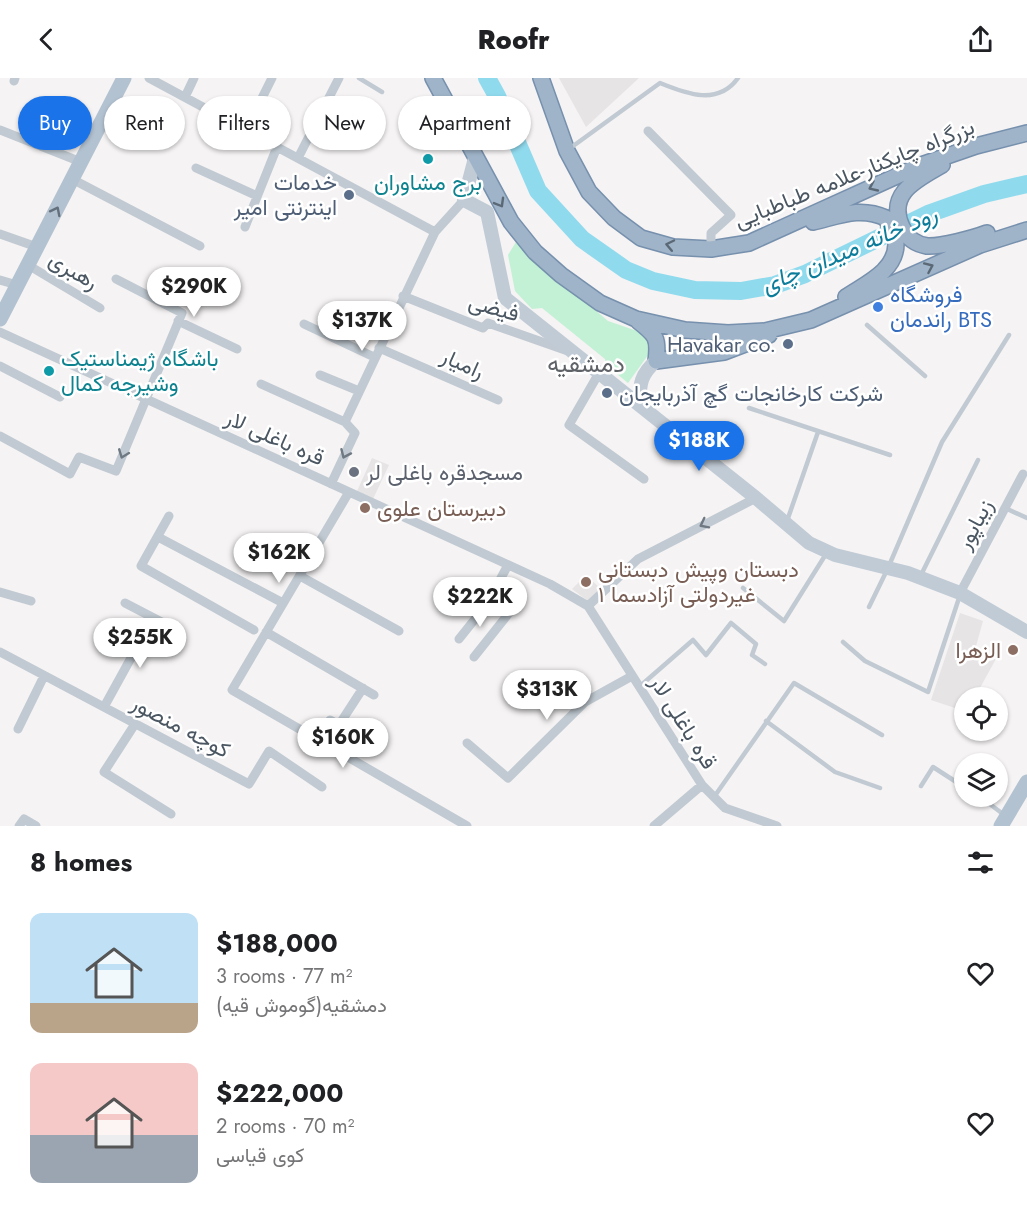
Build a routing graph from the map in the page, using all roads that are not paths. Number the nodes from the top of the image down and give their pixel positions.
1 (124, 78) edge
2 (149, 78) edge
3 (194, 78) edge
4 (272, 78) edge
5 (339, 78) edge
6 (359, 78) edge
7 (422, 78) edge
8 (433, 78) edge
9 (542, 78) edge
10 (738, 78) edge
11 (661, 81) edge
12 (382, 92) dead end
13 (183, 96) edge
14 (263, 96) edge
15 (441, 96) edge
16 (442, 96) edge
17 (185, 97) joint
18 (197, 103) edge
19 (0, 130) edge
20 (648, 131) dead end
21 (1027, 133) edge
22 (976, 146) junction
23 (276, 150) edge
24 (283, 150) edge
25 (471, 150) edge
26 (567, 151) junction
27 (298, 158) junction
28 (475, 158) junction
29 (81, 162) junction
30 (196, 168) dead end
31 (72, 178) junction
32 (257, 196) junction
33 (464, 200) junction
34 (1027, 223) edge
35 (244, 227) dead end
36 (781, 230) junction
37 (1027, 230) edge
38 (435, 232) junction
39 (0, 234) edge
40 (200, 246) dead end
41 (37, 247) junction
42 (711, 249) junction
43 (28, 265) junction
44 (0, 279) edge
45 (116, 279) dead end
46 (17, 285) junction
47 (403, 296) junction
48 (100, 308) dead end
49 (0, 319) edge
50 (636, 319) junction
51 (811, 320) junction
52 (178, 321) junction
53 (304, 324) dead end
54 (867, 325) dead end
55 (0, 332) edge
56 (1009, 335) dead end
57 (237, 349) dead end
58 (377, 352) junction
59 (576, 354) junction
60 (656, 361) junction
61 (0, 366) edge
62 (599, 373) junction
63 (320, 375) dead end
64 (925, 376) dead end
65 (261, 384) dead end
66 (359, 391) junction
67 (60, 397) dead end
68 (145, 399) junction
69 (498, 400) dead end
70 (639, 404) junction
71 (749, 408) dead end
72 (345, 422) junction
73 (818, 432) junction
74 (0, 436) edge
75 (891, 455) dead end
76 (978, 460) dead end
77 (1023, 474) dead end
78 (644, 479) dead end
79 (332, 484) junction
80 (349, 492) junction
81 (756, 498) junction
82 (1005, 508) junction
83 (169, 516) dead end
84 (1027, 518) edge
85 (786, 524) junction
86 (158, 537) junction
87 (828, 552) junction
88 (508, 565) junction
89 (888, 568) junction
90 (300, 576) junction
91 (920, 578) junction
92 (743, 588) dead end
93 (0, 592) edge
94 (960, 593) junction
95 (490, 599) junction
96 (31, 601) dead end
97 (125, 603) dead end
98 (283, 603) junction
99 (588, 606) junction
100 (869, 607) dead end
101 (153, 618) junction
102 (175, 629) dead end
103 (254, 630) dead end
104 (399, 631) dead end
105 (1027, 632) edge
106 (266, 633) junction
107 (459, 639) dead end
108 (843, 642) dead end
109 (0, 652) edge
110 (474, 657) dead end
111 (765, 664) dead end
112 (44, 676) junction
113 (632, 676) junction
114 (639, 687) junction
115 (363, 688) junction
116 (374, 695) dead end
117 (104, 707) junction
118 (330, 720) dead end
119 (766, 721) junction
120 (135, 724) junction
121 (18, 729) dead end
122 (882, 735) dead end
123 (467, 743) dead end
124 (954, 781) edge
125 (1027, 782) edge
126 (702, 785) junction
127 (921, 786) dead end
128 (322, 787) dead end
129 (880, 788) dead end
130 (714, 797) junction
131 (1027, 802) edge
132 (990, 807) edge
133 (171, 814) dead end
134 (1006, 823) edge
135 (19, 826) edge
136 (36, 826) edge
137 (467, 826) edge
138 (654, 826) edge
139 (777, 826) edge

1 - 29 main road
2 - 13 street
3 - 17 street
4 - 14 street
5 - 27 street
6 - 12 lane
7 - 15 highway
8 - 16 highway
9 - 26 highway, بزرگراه چایکنار-علامه طباطبایی
10 - 11 lane
11 - 26 lane
17 - 18 street
19 - 29 street
20 - 42 street
21 - 22 highway, بزرگراه چایکنار-علامه طباطبایی
22 - 34 highway
22 -> 36 highway, بزرگراه چایکنار-علامه طباطبایی
23 - 32 street
24 - 27 street
25 - 28 highway
42 -> 26 highway, بزرگراه چایکنار-علامه طباطبایی
27 - 38 street
28 - 33 main road
28 -> 50 highway
29 - 31 main road
30 - 32 street
31 - 40 street
41 -> 31 main road
32 - 35 street
33 - 38 street
33 - 59 main road
36 - 42 highway, بزرگراه چایکنار-علامه طباطبایی
36 - 51 highway
51 -> 37 highway
38 - 47 street
39 - 41 street
41 - 43 main road
43 - 46 main road
43 - 48 street, رهبری
44 - 46 street
45 - 52 street
46 - 49 main road
47 - 58 street
47 - 59 street, فیضی
50 - 51 highway
50 - 60 highway
51 - 60 highway
52 - 57 street
52 - 68 street
53 - 58 street, رامیار
54 - 64 lane
55 - 68 street, قره باغلی لار
56 - 89 lane
58 - 66 street
58 - 69 street, رامیار
59 - 62 main road
60 - 70 main road
61 - 67 street
62 - 70 main road
62 - 78 street
63 - 66 street
65 - 72 street
66 - 72 street
68 -> 74 street
68 - 79 street, قره باغلی لار
70 - 81 main road
71 - 73 lane
72 -> 79 street
73 - 75 lane
73 - 85 lane
76 - 91 lane
77 - 82 street, زیباپور
79 - 80 street, قره باغلی لار
80 - 88 street, قره باغلی لار
80 - 90 street
81 - 85 main road
81 -> 99 street
82 - 84 lane
82 - 94 street, زیباپور
83 - 86 street
85 - 87 main road
86 - 98 street
86 - 103 street
87 - 89 main road
87 - 92 lane
88 - 95 street
88 - 99 street, قره باغلی لار
89 - 91 main road
89 - 100 lane
90 - 98 street
90 - 104 street
91 - 94 main road
93 - 96 street
94 - 105 main road
94 - 108 lane
95 - 107 street
95 - 110 street
97 - 101 street
98 - 106 street
99 - 113 street, قره باغلی لار
101 - 102 street
101 - 117 street
106 - 115 street
106 - 137 street
109 - 112 street, کوچه منصور
111 - 114 lane
112 - 117 street, کوچه منصور
112 - 121 street
113 - 114 street, قره باغلی لار
113 - 123 street
114 - 126 street, قره باغلی لار
115 - 116 street
115 - 118 street
117 - 120 street, کوچه منصور
119 - 122 lane
119 - 129 lane
119 - 130 lane
120 - 128 street, کوچه منصور
120 - 133 street
124 - 127 lane
125 - 134 main road
126 - 130 street, قره باغلی لار
126 - 138 street
130 - 139 street, قره باغلی لار
131 - 134 main road
132 - 134 lane
135 - 136 street

